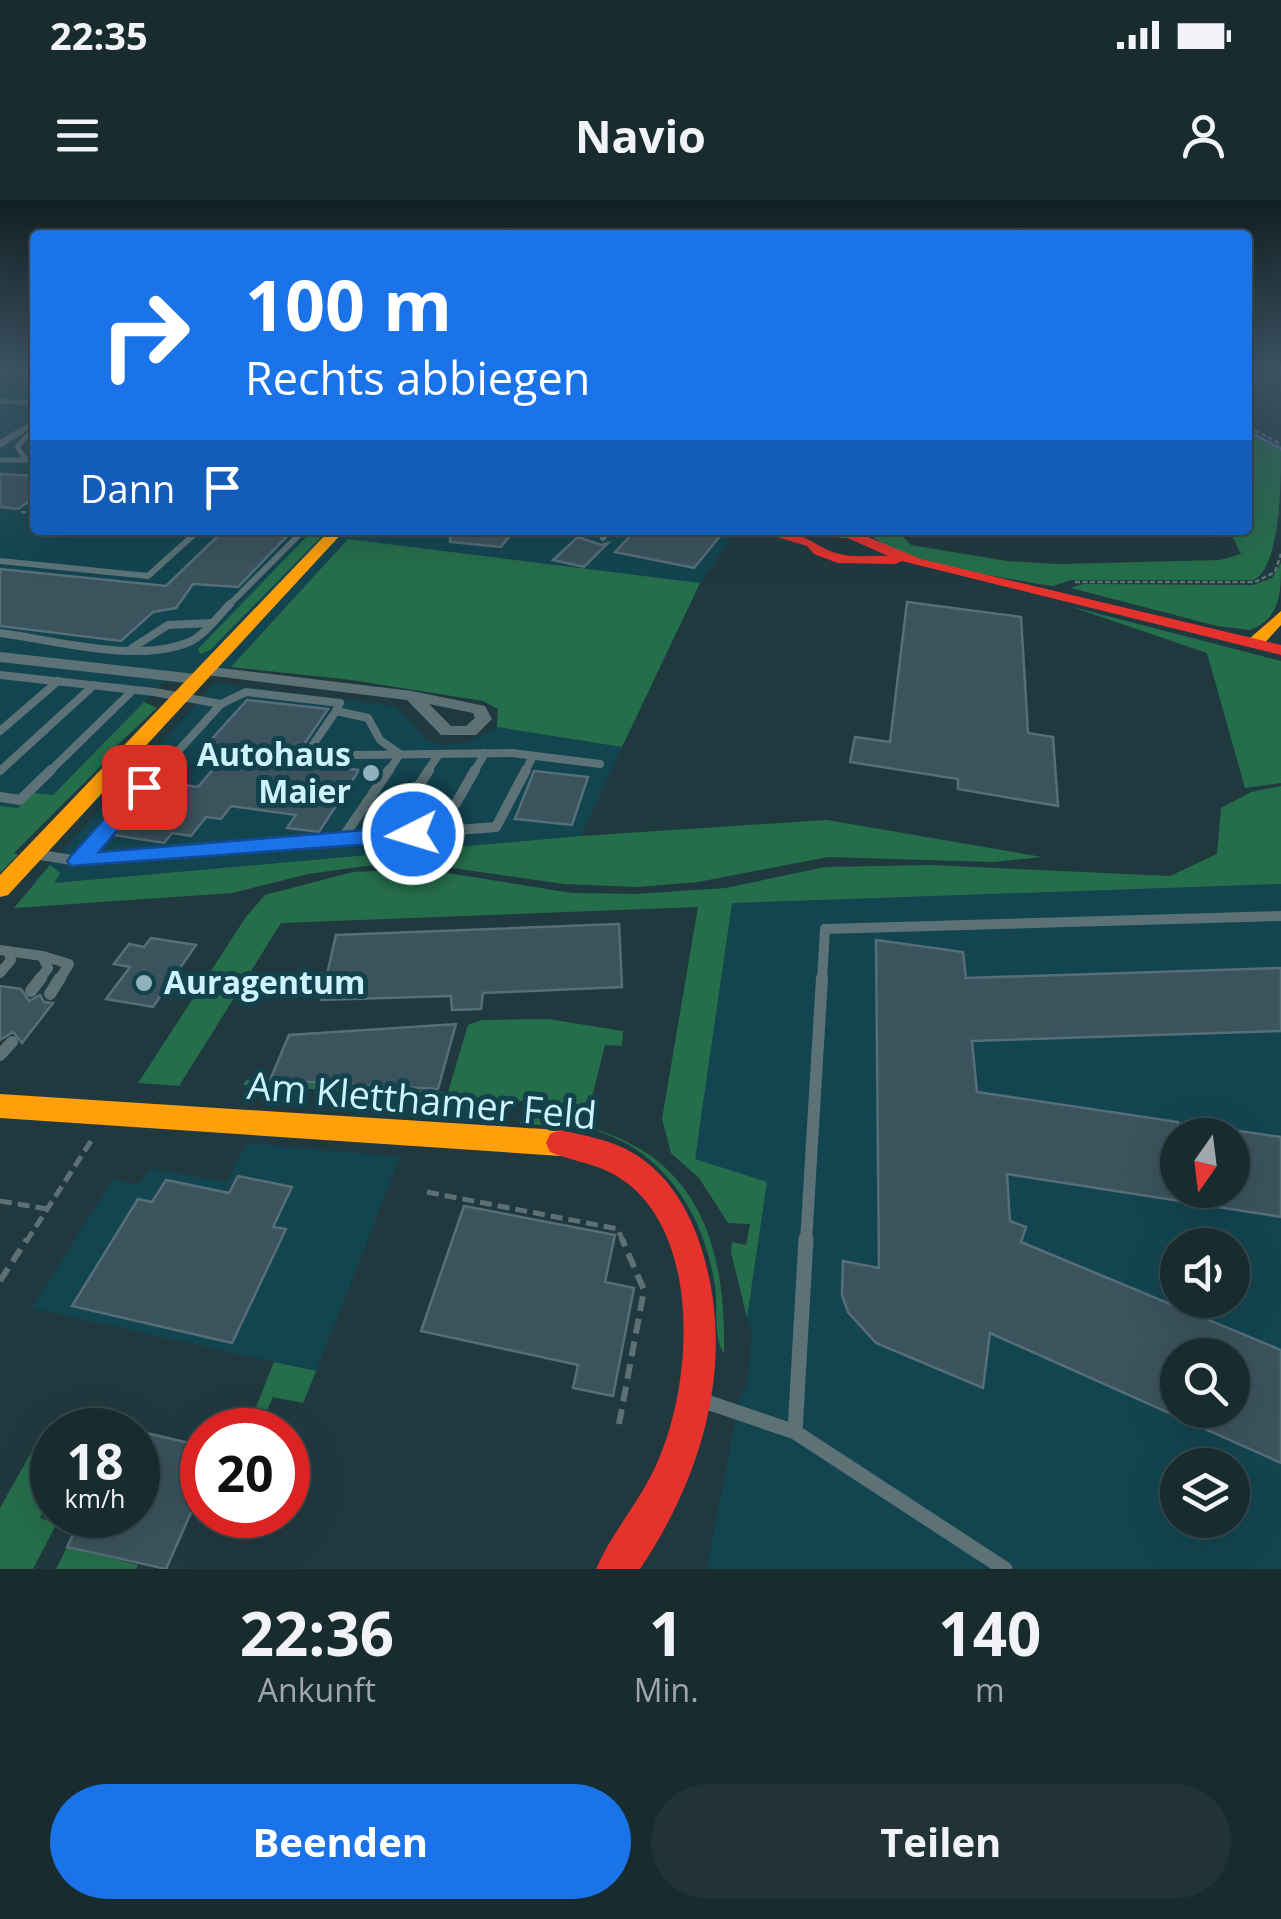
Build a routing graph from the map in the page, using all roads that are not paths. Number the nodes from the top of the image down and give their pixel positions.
1 (23, 432) edge
2 (30, 433) edge
3 (30, 433) edge
4 (1, 450) edge
5 (25, 459) junction
6 (30, 460) edge
7 (193, 535) edge
8 (299, 535) edge
9 (333, 535) edge
10 (605, 535) edge
11 (809, 535) edge
12 (819, 535) edge
13 (603, 538) dead end
14 (846, 539) edge
15 (0, 561) edge
16 (1281, 616) edge
17 (212, 623) junction
18 (0, 634) edge
19 (1255, 643) junction
20 (132, 648) junction
21 (1281, 650) edge
22 (0, 657) edge
23 (0, 675) edge
24 (58, 681) junction
25 (193, 682) junction
26 (94, 685) junction
27 (133, 690) junction
28 (412, 696) dead end
29 (342, 701) junction
30 (221, 704) junction
31 (0, 731) edge
32 (485, 753) junction
33 (400, 754) junction
34 (439, 754) junction
35 (533, 756) junction
36 (600, 764) dead end
37 (0, 771) edge
38 (0, 797) edge
39 (440, 832) junction
40 (386, 836) junction
41 (342, 839) junction
42 (33, 854) junction
43 (78, 861) junction
44 (0, 889) edge
45 (1281, 916) edge
46 (4, 950) edge
47 (42, 956) junction
48 (0, 973) edge
49 (31, 991) dead end
50 (50, 994) dead end
51 (12, 1042) dead end
52 (0, 1055) edge
53 (0, 1106) edge
54 (695, 1398) junction
55 (795, 1432) junction
56 (616, 1569) edge
57 (1005, 1569) edge

1 - 4 street
2 - 4 street
3 - 5 lane
4 - 5 lane
5 - 6 lane
7 - 15 lane
8 - 17 lane
9 - 25 main road
10 - 13 lane
11 - 14 main road
12 - 14 main road
14 - 19 main road
16 - 19 main road
17 - 20 lane
17 - 20 lane
18 - 20 lane
19 - 21 main road
22 - 25 street
23 - 24 lane
24 - 26 lane
24 - 31 lane
25 - 27 lane
25 - 29 street
25 - 30 lane
25 - 42 main road
26 - 27 lane
26 - 37 lane
27 - 38 lane
28 - 29 street
29 - 30 lane
29 - 33 lane
29 - 33 lane
30 - 43 lane
32 - 34 lane
32 - 35 lane
32 - 39 lane
33 - 34 lane
33 - 41 lane
34 - 40 lane
35 - 36 lane
35 - 39 lane
39 - 40 lane
40 - 41 lane
41 - 43 lane
42 - 43 lane
42 - 44 main road
45 - 55 lane
46 - 47 lane
46 - 48 lane
47 - 49 lane
47 - 50 lane
51 - 52 lane
53 - 54 main road, Am Kletthamer Feld
54 - 55 lane
54 - 56 main road, Am Kletthamer Feld
55 - 57 lane

